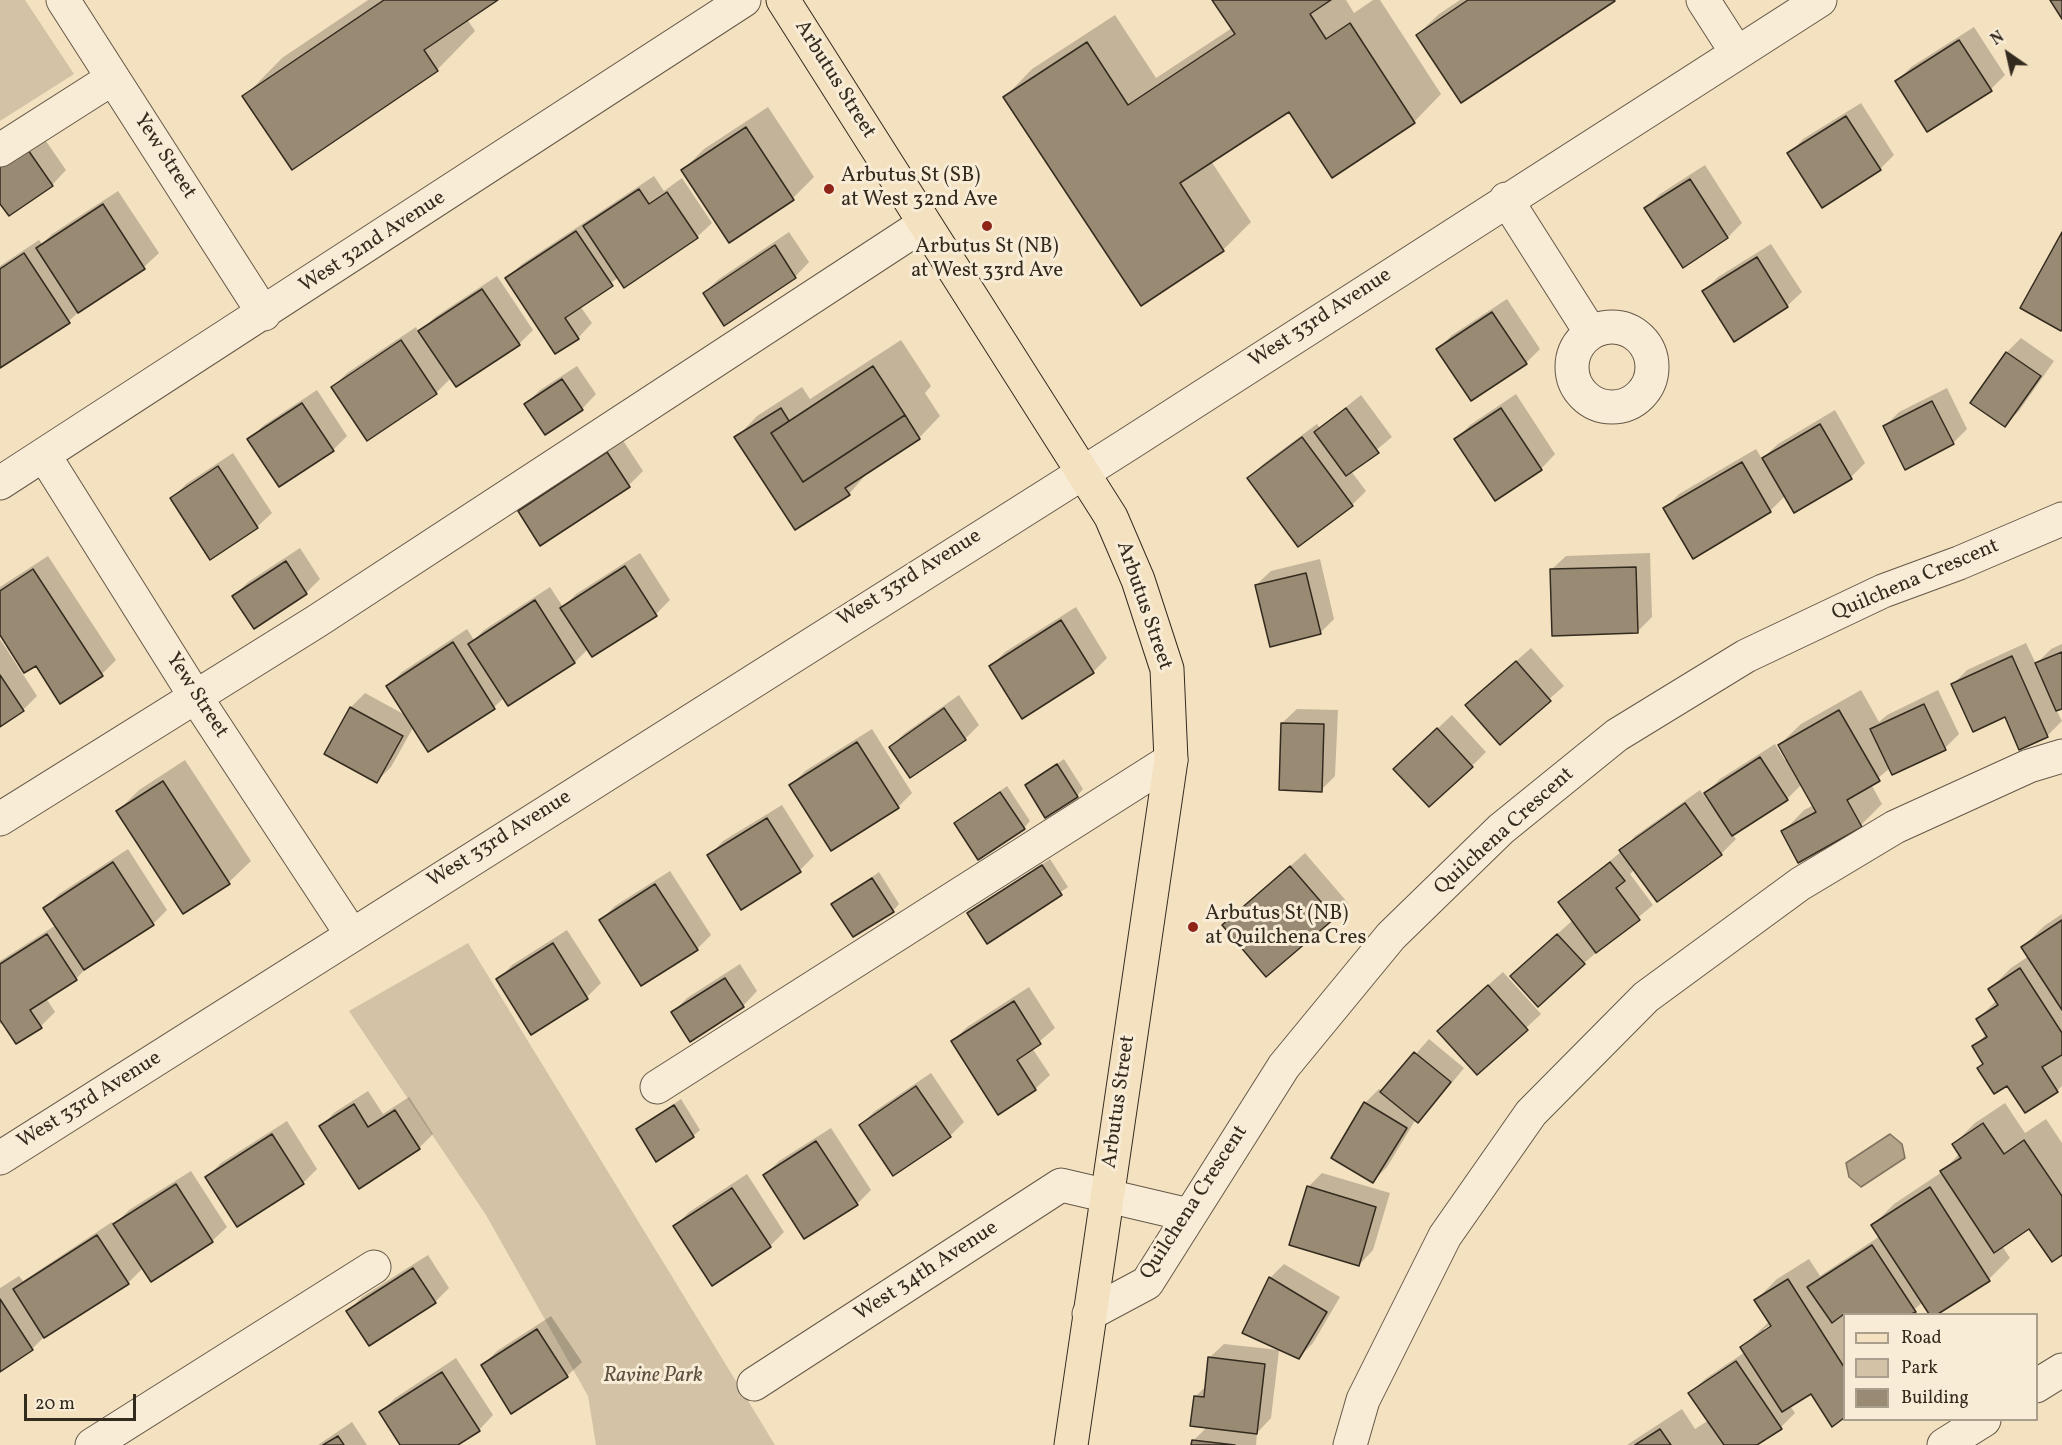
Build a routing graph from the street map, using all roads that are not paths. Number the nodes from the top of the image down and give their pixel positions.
1 (63, 0) edge
2 (744, 0) edge
3 (783, 0) edge
4 (1703, 0) edge
5 (1820, 0) edge
6 (1737, 53) junction
7 (113, 78) junction
8 (0, 150) edge
9 (1506, 199) junction
10 (924, 224) junction
11 (264, 314) junction
12 (1591, 333) dead end
13 (44, 455) junction
14 (1082, 472) junction
15 (0, 483) edge
16 (2062, 519) edge
17 (195, 696) junction
18 (2062, 756) edge
19 (1171, 760) junction
20 (0, 819) edge
21 (352, 935) junction
22 (657, 1087) dead end
23 (0, 1158) edge
24 (1106, 1196) junction
25 (1189, 1215) junction
26 (374, 1267) dead end
27 (1089, 1314) junction
28 (2062, 1370) edge
29 (754, 1384) dead end
30 (2038, 1385) edge
31 (1981, 1421) edge
32 (93, 1445) edge
33 (1071, 1445) edge
34 (1350, 1445) edge
35 (1944, 1445) edge

1 - 7 street, Yew Street
2 - 11 street, West 32nd Avenue
3 - 10 main road, Arbutus Street
4 - 6 street
5 - 6 street, West 33rd Avenue
6 - 9 street, West 33rd Avenue
7 - 8 street
7 - 11 street, Yew Street
9 - 12 street
9 - 14 street, West 33rd Avenue
10 - 14 main road, Arbutus Street
10 - 17 street
11 - 13 street, West 32nd Avenue
13 - 15 street, West 32nd Avenue
13 - 17 street, Yew Street
14 - 19 main road, Arbutus Street
14 - 21 street, West 33rd Avenue
16 - 25 street, Quilchena Crescent
17 - 20 street
17 - 21 street, Yew Street
18 - 34 street
19 - 22 street
19 - 24 main road, Arbutus Street
21 - 23 street, West 33rd Avenue
24 - 25 street, West 34th Avenue
24 - 27 main road, Arbutus Street
24 - 29 street, West 34th Avenue
25 - 27 street, Quilchena Crescent
26 - 32 street
27 - 33 main road, Arbutus Street
28 - 30 street
31 - 35 street

